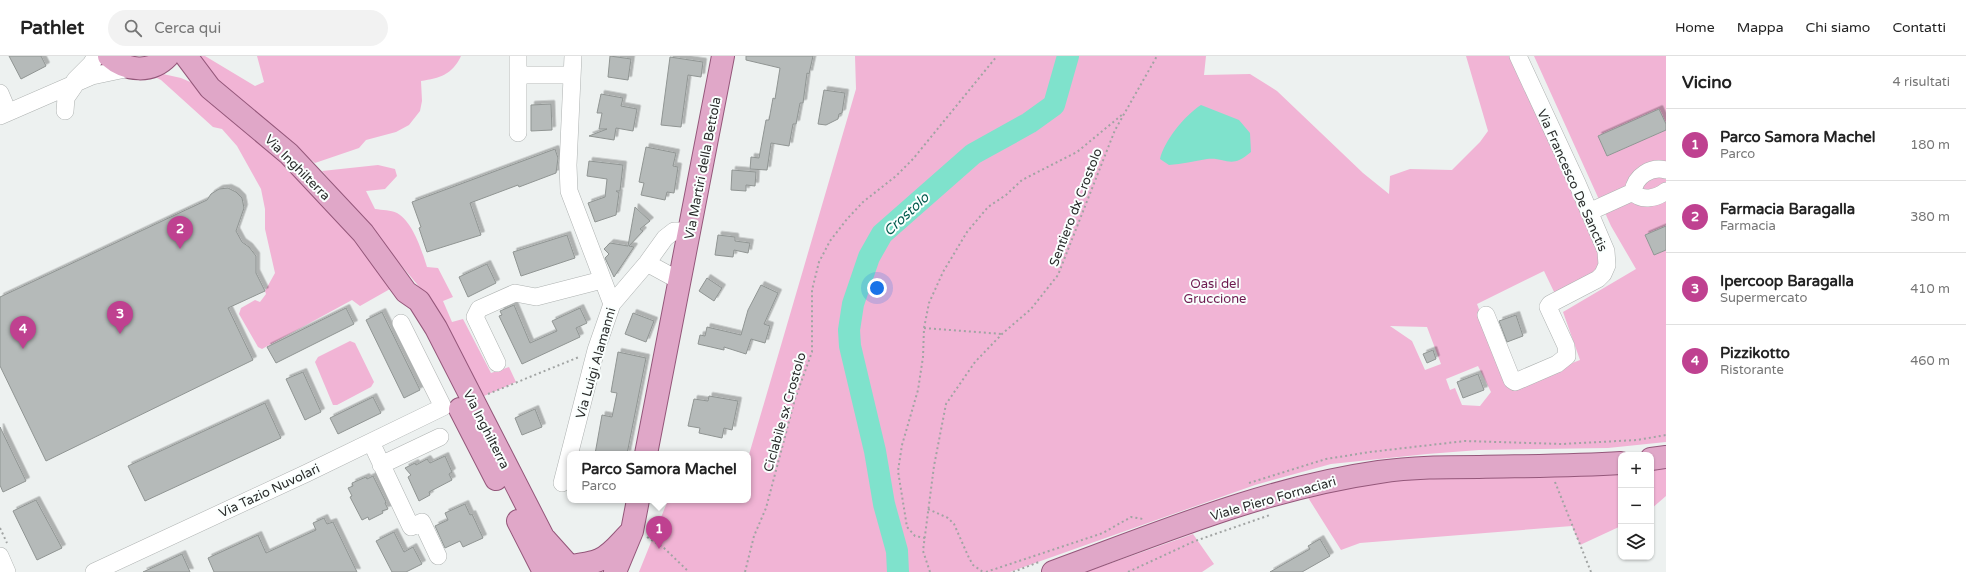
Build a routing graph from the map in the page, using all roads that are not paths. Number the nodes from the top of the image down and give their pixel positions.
1 (96, 56) edge
2 (109, 56) edge
3 (186, 56) edge
4 (518, 56) edge
5 (573, 56) edge
6 (723, 56) edge
7 (1518, 56) edge
8 (160, 61) edge
9 (130, 68) junction
10 (518, 75) junction
11 (572, 75) junction
12 (72, 84) junction
13 (210, 88) junction
14 (0, 94) edge
15 (65, 112) dead end
16 (4, 114) edge
17 (518, 133) dead end
18 (1666, 170) edge
19 (1666, 191) edge
20 (1633, 192) junction
21 (1589, 212) junction
22 (689, 231) junction
23 (647, 263) junction
24 (602, 280) junction
25 (680, 281) junction
26 (406, 292) junction
27 (612, 304) junction
28 (1486, 315) dead end
29 (401, 323) dead end
30 (497, 363) dead end
31 (440, 437) dead end
32 (371, 442) junction
33 (570, 451) edge
34 (647, 451) edge
35 (1666, 457) edge
36 (1654, 459) edge
37 (567, 463) edge
38 (1618, 463) edge
39 (381, 465) junction
40 (562, 483) dead end
41 (638, 503) edge
42 (636, 533) junction
43 (0, 556) edge
44 (438, 556) dead end
45 (578, 569) edge
46 (7, 572) edge
47 (94, 572) edge
48 (544, 572) edge
49 (616, 572) edge
50 (1053, 572) edge

1 - 12 street
2 - 9 main road
3 - 13 main road, Via Inghilterra
4 - 10 street
5 - 11 street
6 - 22 main road, Via Martiri della Bettola
7 - 21 street, Via Francesco De Sanctis
8 - 9 main road, Via Inghilterra
8 - 13 main road, Via Inghilterra
9 - 12 street
10 - 11 street
10 - 17 street
11 - 24 street
12 - 15 street
12 - 16 street
13 - 26 main road, Via Inghilterra
14 - 16 street
18 - 20 street
19 - 20 street
20 - 21 street
21 - 28 street, Via Francesco De Sanctis
22 - 23 street, Via Luigi Alamanni
22 - 25 main road, Via Martiri della Bettola
23 - 25 street
23 - 27 street, Via Luigi Alamanni
24 - 27 street
24 - 30 street
25 - 34 main road, Via Martiri della Bettola
26 - 45 main road, Via Inghilterra
26 - 48 main road, Via Inghilterra
27 - 33 street, Via Luigi Alamanni
29 - 32 street, Via Tazio Nuvolari
31 - 39 street
32 - 39 street
32 - 47 street, Via Tazio Nuvolari
35 - 36 main road
37 - 40 street, Via Luigi Alamanni
38 - 50 main road, Viale Piero Fornaciari
39 - 44 street
41 - 42 main road
42 - 45 main road
42 - 49 main road
43 - 46 street

